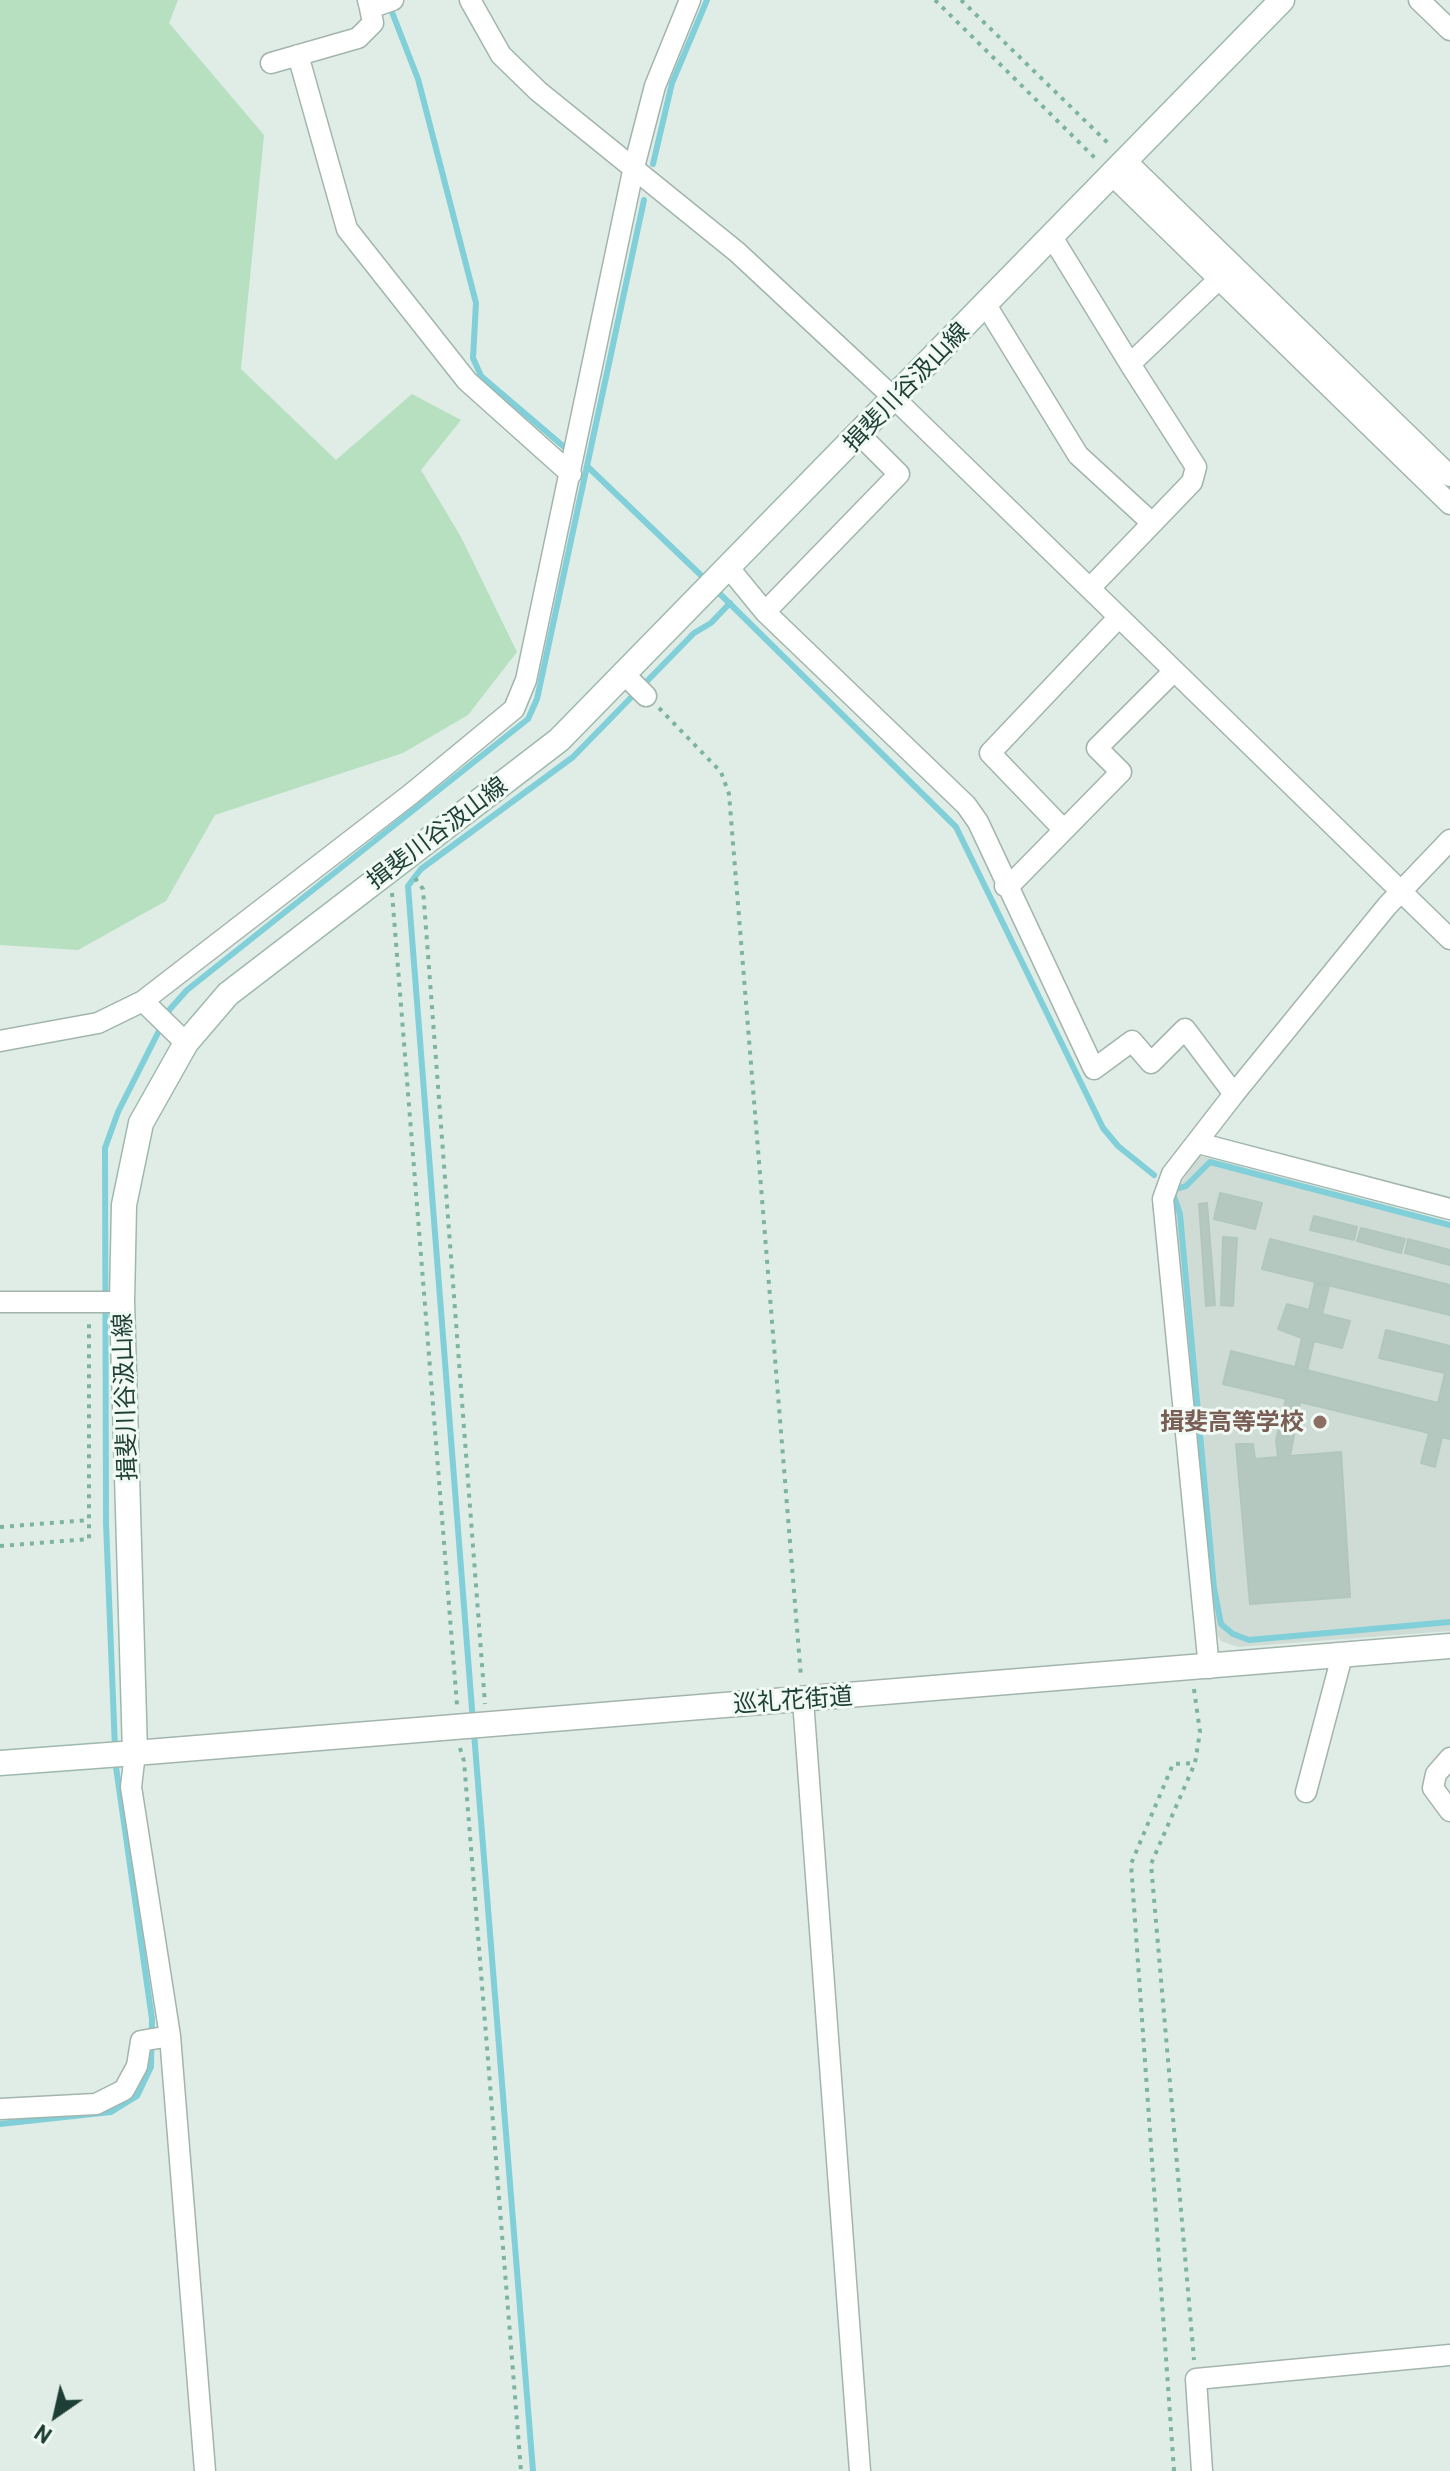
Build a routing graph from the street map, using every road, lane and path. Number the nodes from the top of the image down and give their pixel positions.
1 (393, 0) edge
2 (470, 0) edge
3 (690, 0) edge
4 (935, 0) edge
5 (961, 0) edge
6 (1282, 0) edge
7 (1419, 0) edge
8 (369, 4) edge
9 (1450, 30) edge
10 (298, 55) junction
11 (271, 63) dead end
12 (1118, 168) junction
13 (633, 171) junction
14 (1052, 237) junction
15 (1219, 279) junction
16 (986, 305) junction
17 (1130, 364) junction
18 (895, 399) junction
19 (860, 435) junction
20 (571, 474) junction
21 (1450, 476) edge
22 (1450, 504) edge
23 (1151, 522) junction
24 (729, 568) junction
25 (1090, 588) junction
26 (765, 612) junction
27 (1119, 617) junction
28 (1174, 671) junction
29 (624, 674) junction
30 (646, 696) joint
31 (1064, 830) junction
32 (1450, 840) edge
33 (394, 866) junction
34 (1005, 886) junction
35 (1401, 892) junction
36 (1450, 939) edge
37 (143, 1001) junction
38 (0, 1041) edge
39 (186, 1043) junction
40 (1234, 1094) junction
41 (1198, 1143) junction
42 (1450, 1209) edge
43 (0, 1302) edge
44 (89, 1302) junction
45 (122, 1302) junction
46 (89, 1520) junction
47 (0, 1527) edge
48 (0, 1546) edge
49 (1450, 1646) edge
50 (1342, 1656) junction
51 (1200, 1669) junction
52 (803, 1700) junction
53 (487, 1723) junction
54 (455, 1726) junction
55 (135, 1753) junction
56 (1450, 1758) edge
57 (0, 1763) edge
58 (1195, 1763) junction
59 (1306, 1792) dead end
60 (1450, 1811) edge
61 (170, 2036) junction
62 (0, 2109) edge
63 (1450, 2355) edge
64 (1196, 2379) junction
65 (205, 2471) edge
66 (521, 2471) edge
67 (860, 2471) edge
68 (1174, 2471) edge
69 (1202, 2471) edge

1 - 8 street
2 - 13 street
3 - 13 street
4 - 12 path
5 - 12 path
6 - 12 main road, 揖斐川谷汲山線
7 - 9 street
8 - 10 street
10 - 11 street
10 - 20 street
12 - 14 main road, 揖斐川谷汲山線
12 - 15 street
12 - 21 street
13 - 18 street
13 - 20 street
14 - 16 main road, 揖斐川谷汲山線
14 - 17 street
15 - 17 street
15 - 22 street
16 - 18 main road, 揖斐川谷汲山線
16 - 23 street
17 - 23 street
18 - 19 main road, 揖斐川谷汲山線
18 - 25 street
19 - 24 main road, 揖斐川谷汲山線
19 - 26 street
20 - 37 street
23 - 25 street
24 - 26 street
24 - 29 main road, 揖斐川谷汲山線
25 - 27 street
26 - 34 street
27 - 28 street
27 - 31 street
28 - 31 street
28 - 35 street
29 - 30 street
29 - 33 main road, 揖斐川谷汲山線
30 - 52 path
31 - 34 street
32 - 35 street
33 - 39 main road, 揖斐川谷汲山線
33 - 53 path
33 - 54 path
34 - 40 street
35 - 36 street
35 - 40 street
37 - 38 street
37 - 39 street
39 - 45 main road, 揖斐川谷汲山線
40 - 41 street
41 - 42 street
41 - 51 street
43 - 44 street
44 - 45 street
44 - 46 path
45 - 55 main road, 揖斐川谷汲山線
46 - 47 path
46 - 48 path
49 - 50 main road, 巡礼花街道
50 - 51 main road, 巡礼花街道
50 - 59 street
51 - 52 main road, 巡礼花街道
51 - 58 path
52 - 53 main road, 巡礼花街道
52 - 67 street
53 - 54 main road, 巡礼花街道
54 - 55 main road, 巡礼花街道
54 - 66 path
55 - 57 main road
55 - 61 street
56 - 60 street
58 - 64 path
58 - 68 path
61 - 62 street
61 - 65 street
63 - 64 street
64 - 69 street

